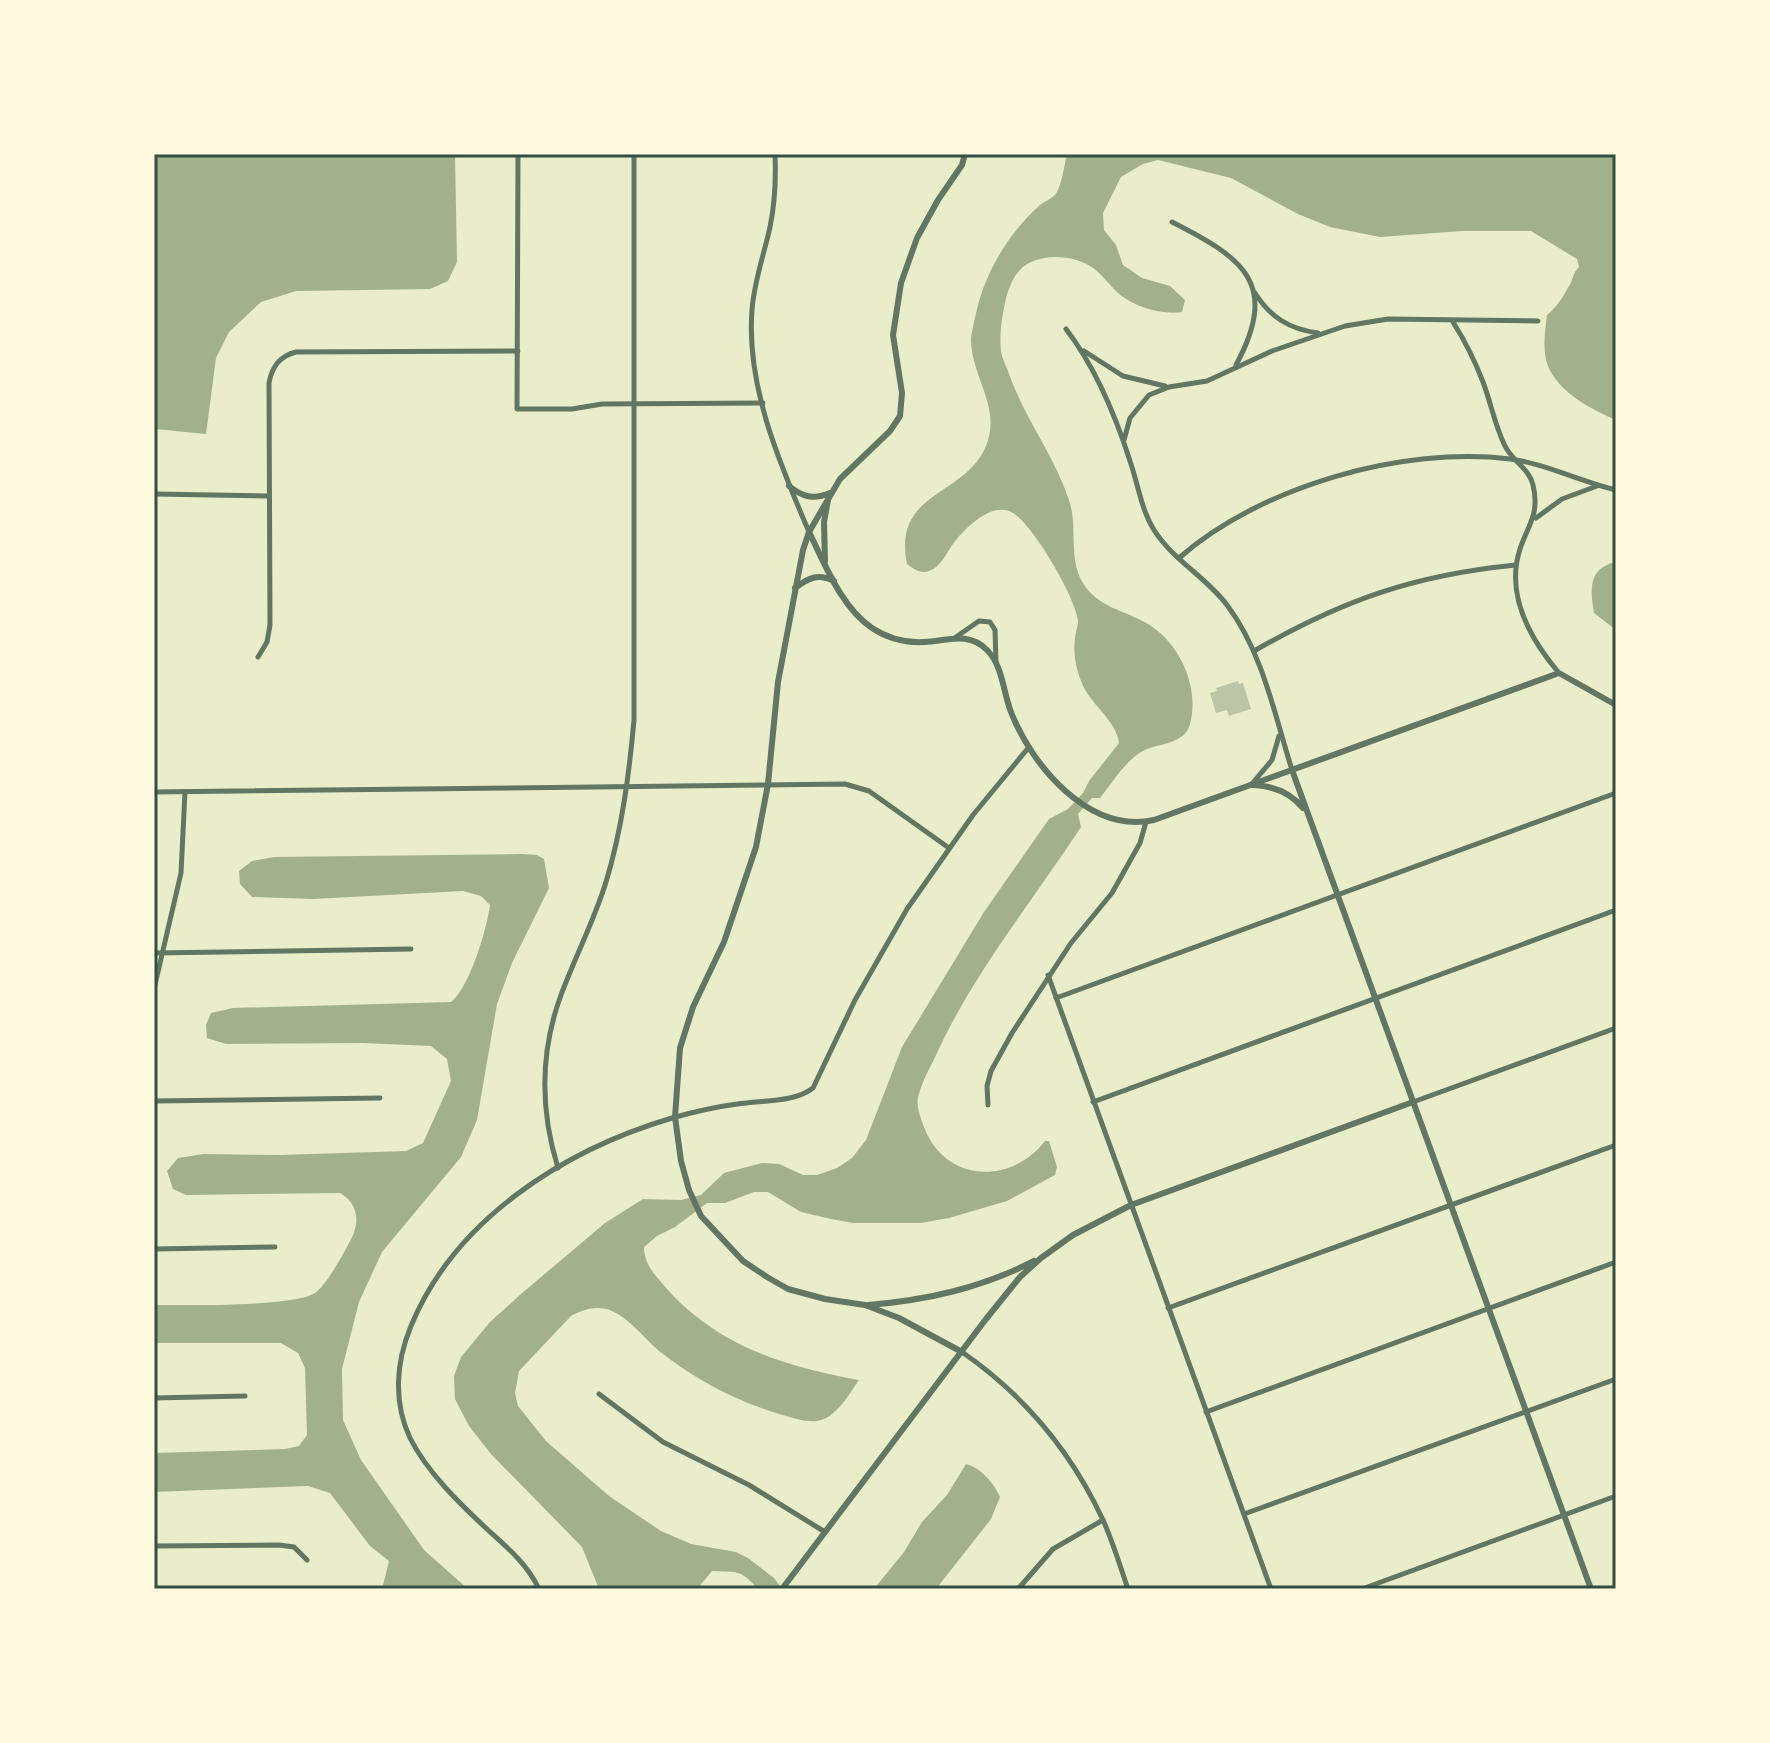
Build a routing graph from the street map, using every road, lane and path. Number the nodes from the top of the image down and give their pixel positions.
1 (518, 154) edge
2 (634, 154) edge
3 (775, 154) edge
4 (965, 154) edge
5 (1172, 222) dead end
6 (1254, 292) junction
7 (1452, 321) junction
8 (1538, 321) dead end
9 (1066, 329) dead end
10 (1321, 334) junction
11 (1080, 348) junction
12 (518, 351) junction
13 (1235, 366) junction
14 (1169, 387) junction
15 (763, 403) junction
16 (634, 404) junction
17 (1123, 441) junction
18 (1513, 459) junction
19 (789, 486) junction
20 (1599, 486) junction
21 (1616, 490) edge
22 (830, 493) junction
23 (154, 494) edge
24 (269, 496) junction
25 (1535, 519) junction
26 (809, 532) junction
27 (1179, 558) junction
28 (826, 564) junction
29 (1516, 565) junction
30 (834, 581) junction
31 (795, 588) junction
32 (956, 637) junction
33 (1254, 651) junction
34 (258, 657) dead end
35 (996, 662) junction
36 (1559, 673) junction
37 (1616, 705) edge
38 (1280, 731) junction
39 (1029, 747) junction
40 (1292, 770) junction
41 (768, 784) junction
42 (628, 785) junction
43 (1250, 785) junction
44 (154, 792) edge
45 (185, 792) junction
46 (1616, 793) edge
47 (1308, 813) junction
48 (1146, 822) junction
49 (949, 848) junction
50 (1338, 895) junction
51 (1616, 910) edge
52 (411, 949) dead end
53 (154, 953) edge
54 (163, 953) junction
55 (1048, 975) junction
56 (154, 989) edge
57 (1056, 998) junction
58 (1375, 998) junction
59 (1616, 1028) edge
60 (380, 1098) dead end
61 (154, 1101) edge
62 (1093, 1102) junction
63 (1413, 1102) junction
64 (988, 1105) dead end
65 (675, 1117) junction
66 (1616, 1145) edge
67 (558, 1168) junction
68 (1131, 1205) junction
69 (1452, 1205) junction
70 (275, 1247) dead end
71 (154, 1249) edge
72 (1041, 1258) junction
73 (1616, 1262) edge
74 (865, 1305) junction
75 (1168, 1308) junction
76 (1489, 1308) junction
77 (962, 1352) junction
78 (1616, 1379) edge
79 (599, 1394) dead end
80 (245, 1396) dead end
81 (154, 1398) edge
82 (1206, 1412) junction
83 (1526, 1412) junction
84 (1616, 1496) edge
85 (1244, 1514) junction
86 (1565, 1515) junction
87 (1103, 1520) junction
88 (825, 1532) junction
89 (154, 1546) edge
90 (307, 1560) dead end
91 (539, 1589) edge
92 (782, 1589) edge
93 (1018, 1589) edge
94 (1128, 1589) edge
95 (1271, 1589) edge
96 (1362, 1589) edge
97 (1591, 1589) edge

1 - 12 street
2 - 16 street
3 - 15 street
4 - 22 street
5 - 6 street
6 - 10 street
6 - 13 street
7 - 8 street
7 - 10 street
7 - 18 street
9 - 11 street
10 - 13 street
11 - 14 street
11 - 17 street
12 - 16 street
12 - 24 street
13 - 14 street
14 - 17 street
15 - 16 street
15 - 19 street
16 - 42 street
17 - 27 street
18 - 20 street
18 - 25 street
18 - 27 street
19 - 22 street
19 - 26 street
20 - 21 street
20 - 25 street
22 - 26 street
22 - 28 street
23 - 24 street
24 - 34 street
25 - 29 street
26 - 28 street
26 - 31 street
27 - 33 street
28 - 30 street
29 - 33 street
29 - 36 street
30 - 31 street
30 - 32 street
31 - 41 street
32 - 35 street
32 - 35 street
33 - 38 street
35 - 39 street
36 - 37 street
36 - 40 street
38 - 40 street
38 - 43 street
39 - 48 street
39 - 49 street
40 - 43 street
40 - 47 street
41 - 42 street
41 - 49 street
41 - 65 street
42 - 45 street
42 - 67 street
43 - 47 street
43 - 48 street
44 - 45 street
45 - 54 street
46 - 50 street
47 - 50 street
48 - 55 street
49 - 65 street
50 - 57 street
50 - 58 street
51 - 58 street
52 - 54 street
53 - 54 street
54 - 56 street
55 - 57 street
55 - 64 street
57 - 62 street
58 - 62 street
58 - 63 street
59 - 63 street
60 - 61 street
62 - 68 street
63 - 68 street
63 - 69 street
65 - 67 street
65 - 74 street
66 - 69 street
67 - 91 street
68 - 72 street
68 - 75 street
69 - 75 street
69 - 76 street
70 - 71 street
72 - 74 street
72 - 77 street
73 - 76 street
74 - 77 street
75 - 82 street
76 - 82 street
76 - 83 street
77 - 87 street
77 - 88 street
78 - 83 street
79 - 88 street
80 - 81 street
82 - 85 street
83 - 85 street
83 - 86 street
84 - 86 street
85 - 95 street
86 - 96 street
86 - 97 street
87 - 93 street
87 - 94 street
88 - 92 street
89 - 90 street

